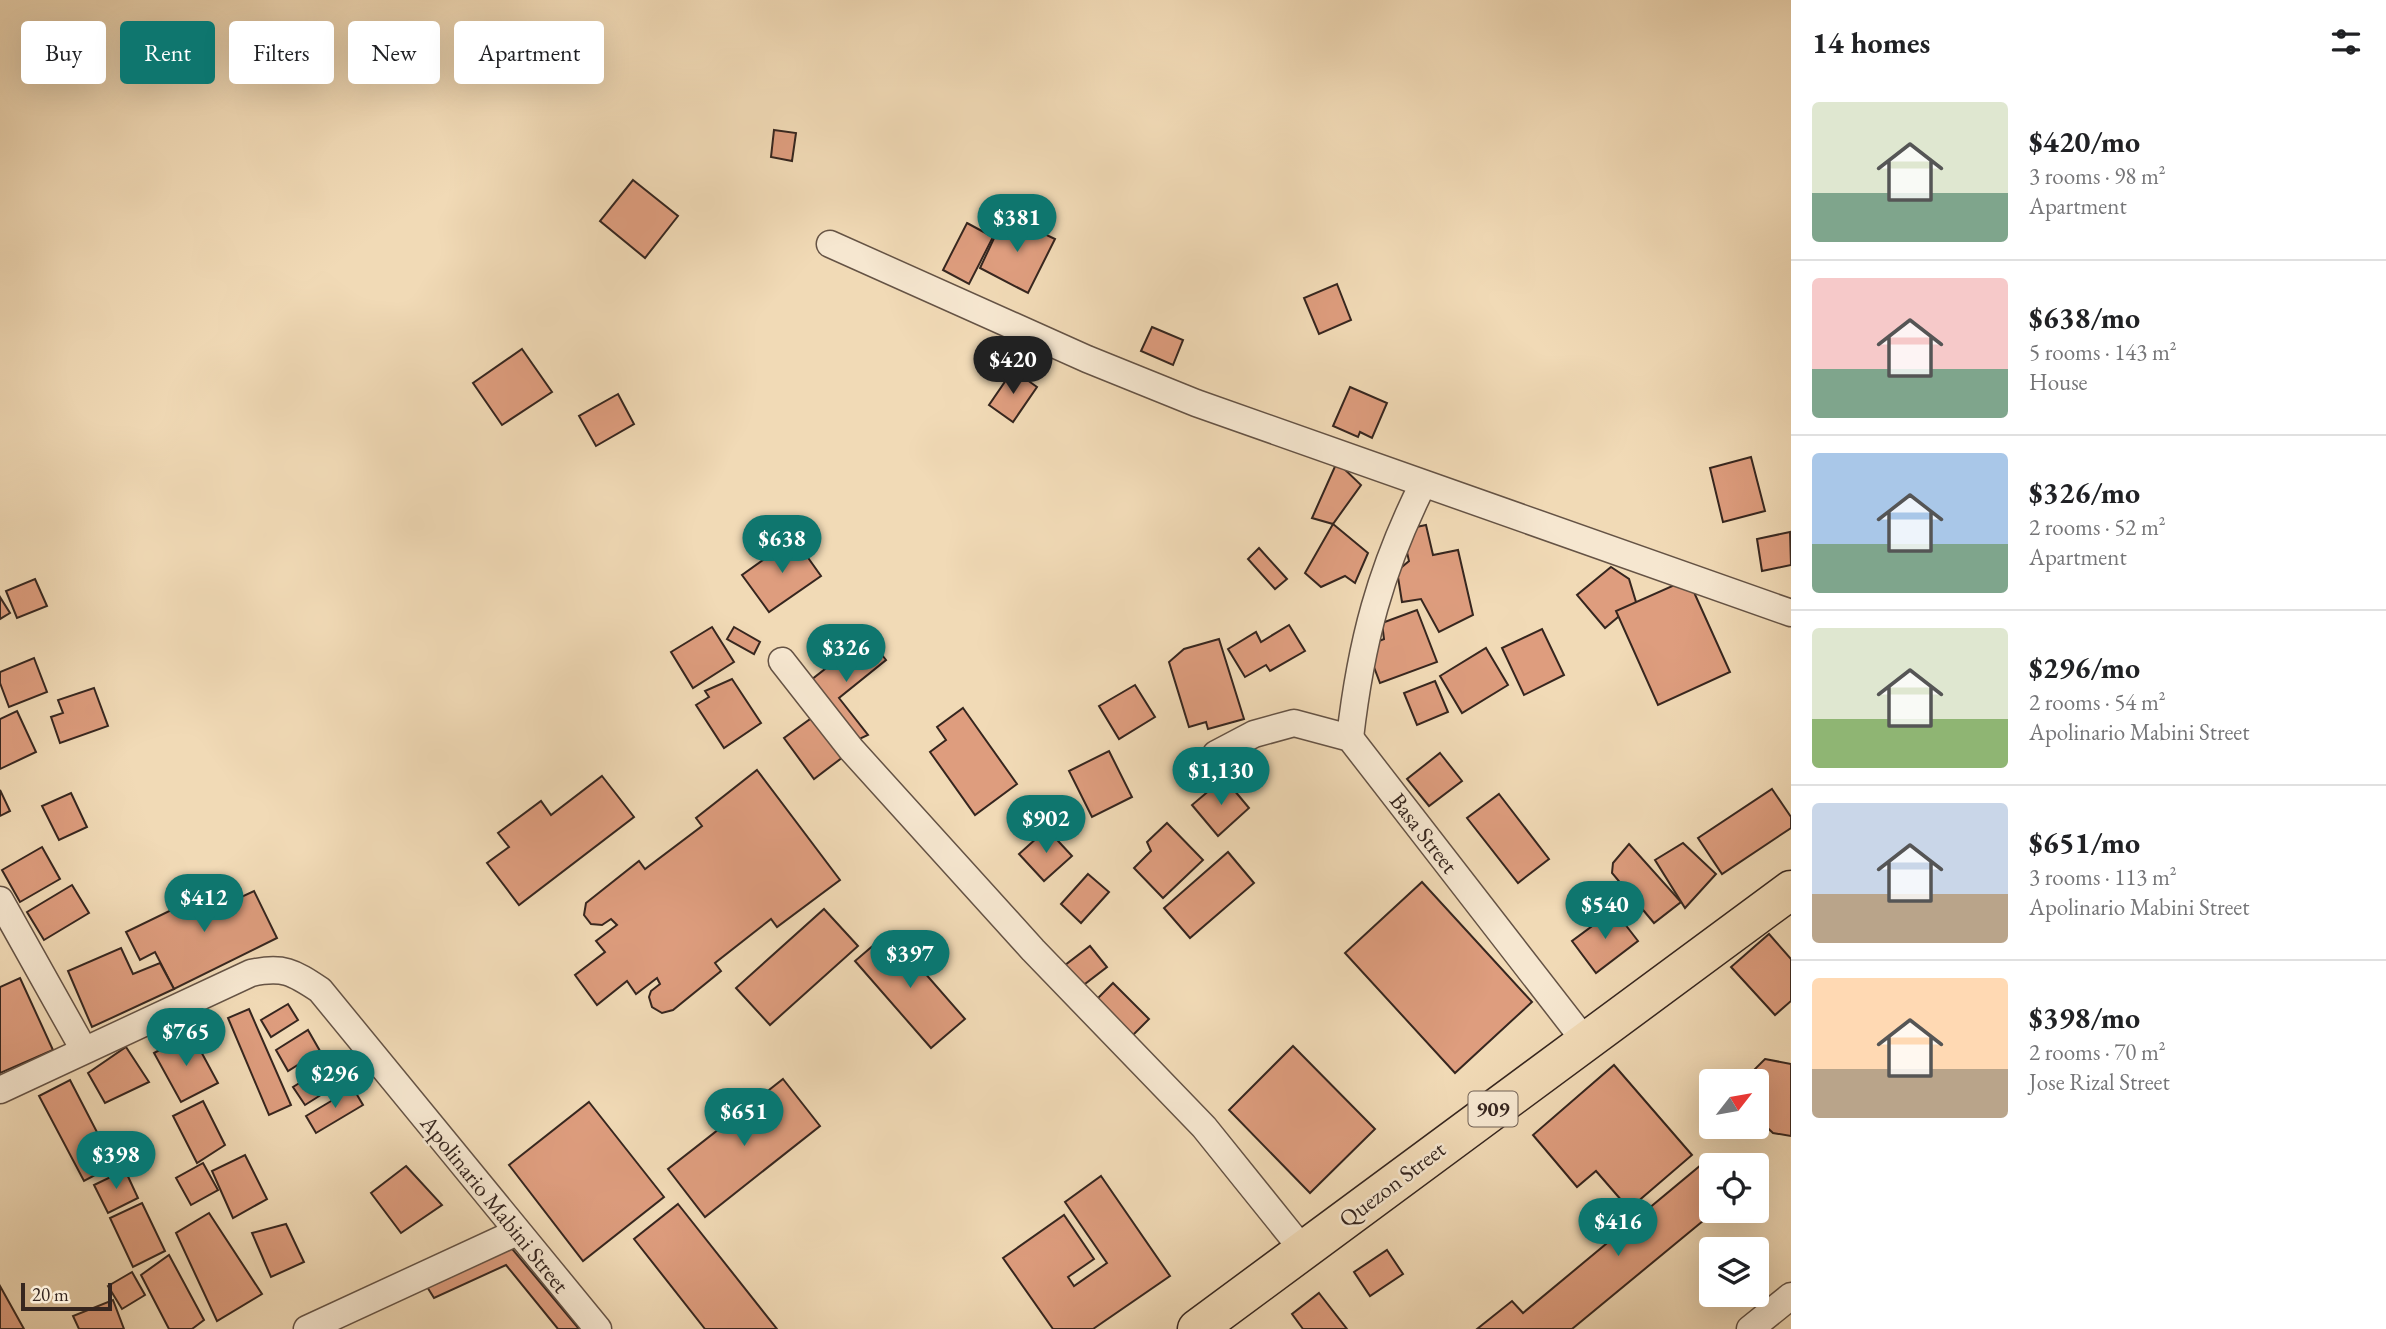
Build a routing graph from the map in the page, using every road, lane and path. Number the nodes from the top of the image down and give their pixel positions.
1 (830, 244) dead end
2 (1423, 484) junction
3 (1791, 613) edge
4 (782, 661) dead end
5 (1350, 738) junction
6 (1216, 754) dead end
7 (1791, 890) edge
8 (0, 900) edge
9 (1585, 1041) junction
10 (84, 1050) junction
11 (0, 1090) edge
12 (517, 1232) junction
13 (1303, 1250) junction
14 (1791, 1296) edge
15 (307, 1329) edge
16 (598, 1329) edge
17 (1197, 1329) edge
18 (1750, 1329) edge

1 - 2 street
2 - 3 street
2 - 5 street
4 - 13 street
5 - 6 street
5 - 9 street, Basa Street
7 - 9 highway, Quezon Street / 909
8 - 10 street
9 - 13 highway, Quezon Street / 909
10 - 11 street
10 - 12 street, Apolinario Mabini Street
12 - 15 street
12 - 16 street, Apolinario Mabini Street
13 - 17 highway, Quezon Street / 909
14 - 18 street

